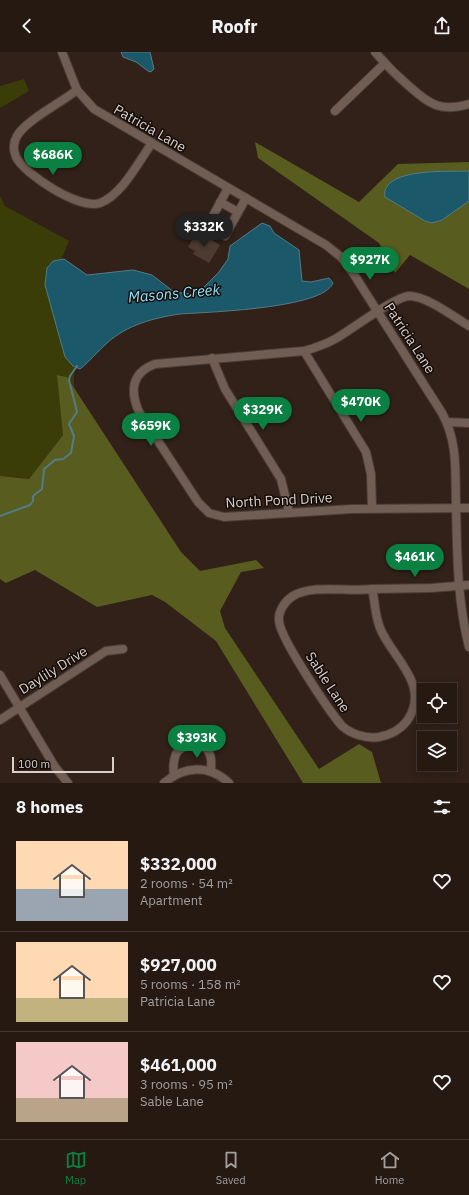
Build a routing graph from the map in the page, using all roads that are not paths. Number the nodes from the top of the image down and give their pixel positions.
1 (62, 52) edge
2 (375, 52) edge
3 (384, 64) junction
4 (77, 90) junction
5 (469, 104) edge
6 (335, 111) dead end
7 (152, 143) junction
8 (228, 188) junction
9 (246, 198) junction
10 (220, 202) junction
11 (238, 212) junction
12 (378, 312) junction
13 (469, 326) edge
14 (304, 351) junction
15 (212, 358) junction
16 (447, 422) junction
17 (469, 423) edge
18 (456, 507) junction
19 (372, 508) junction
20 (469, 508) edge
21 (289, 512) junction
22 (460, 584) junction
23 (469, 585) edge
24 (372, 589) junction
25 (469, 647) edge
26 (123, 649) dead end
27 (0, 675) edge
28 (19, 708) junction
29 (0, 720) edge
30 (211, 771) junction
31 (174, 776) junction
32 (68, 783) edge
33 (164, 783) edge
34 (229, 783) edge

1 - 4 street, Patricia Lane
2 - 3 street
3 - 5 street
3 - 6 street
4 - 7 street, Patricia Lane
4 - 7 street
7 - 8 street, Patricia Lane
8 - 9 street, Patricia Lane
8 - 10 street
9 - 11 street
9 - 12 street, Patricia Lane
10 - 11 street
10 - 11 street
12 - 13 street, North Pond Drive
12 - 14 street, North Pond Drive
12 - 16 street, Patricia Lane
14 - 15 street, North Pond Drive
14 - 19 street
15 - 21 street
15 - 21 street, North Pond Drive
16 - 17 street
16 - 18 street, Patricia Lane
18 - 19 street, North Pond Drive
18 - 20 street, North Pond Drive
18 - 22 street, Patricia Lane
19 - 21 street, North Pond Drive
22 - 23 street, Sable Lane
22 - 24 street, Sable Lane
22 - 25 street, Patricia Lane
24 - 24 street, Sable Lane
26 - 28 street, Daylily Drive
27 - 28 street
28 - 29 street, Daylily Drive
28 - 32 street
30 - 31 street
30 - 31 street
30 - 34 street
31 - 33 street

